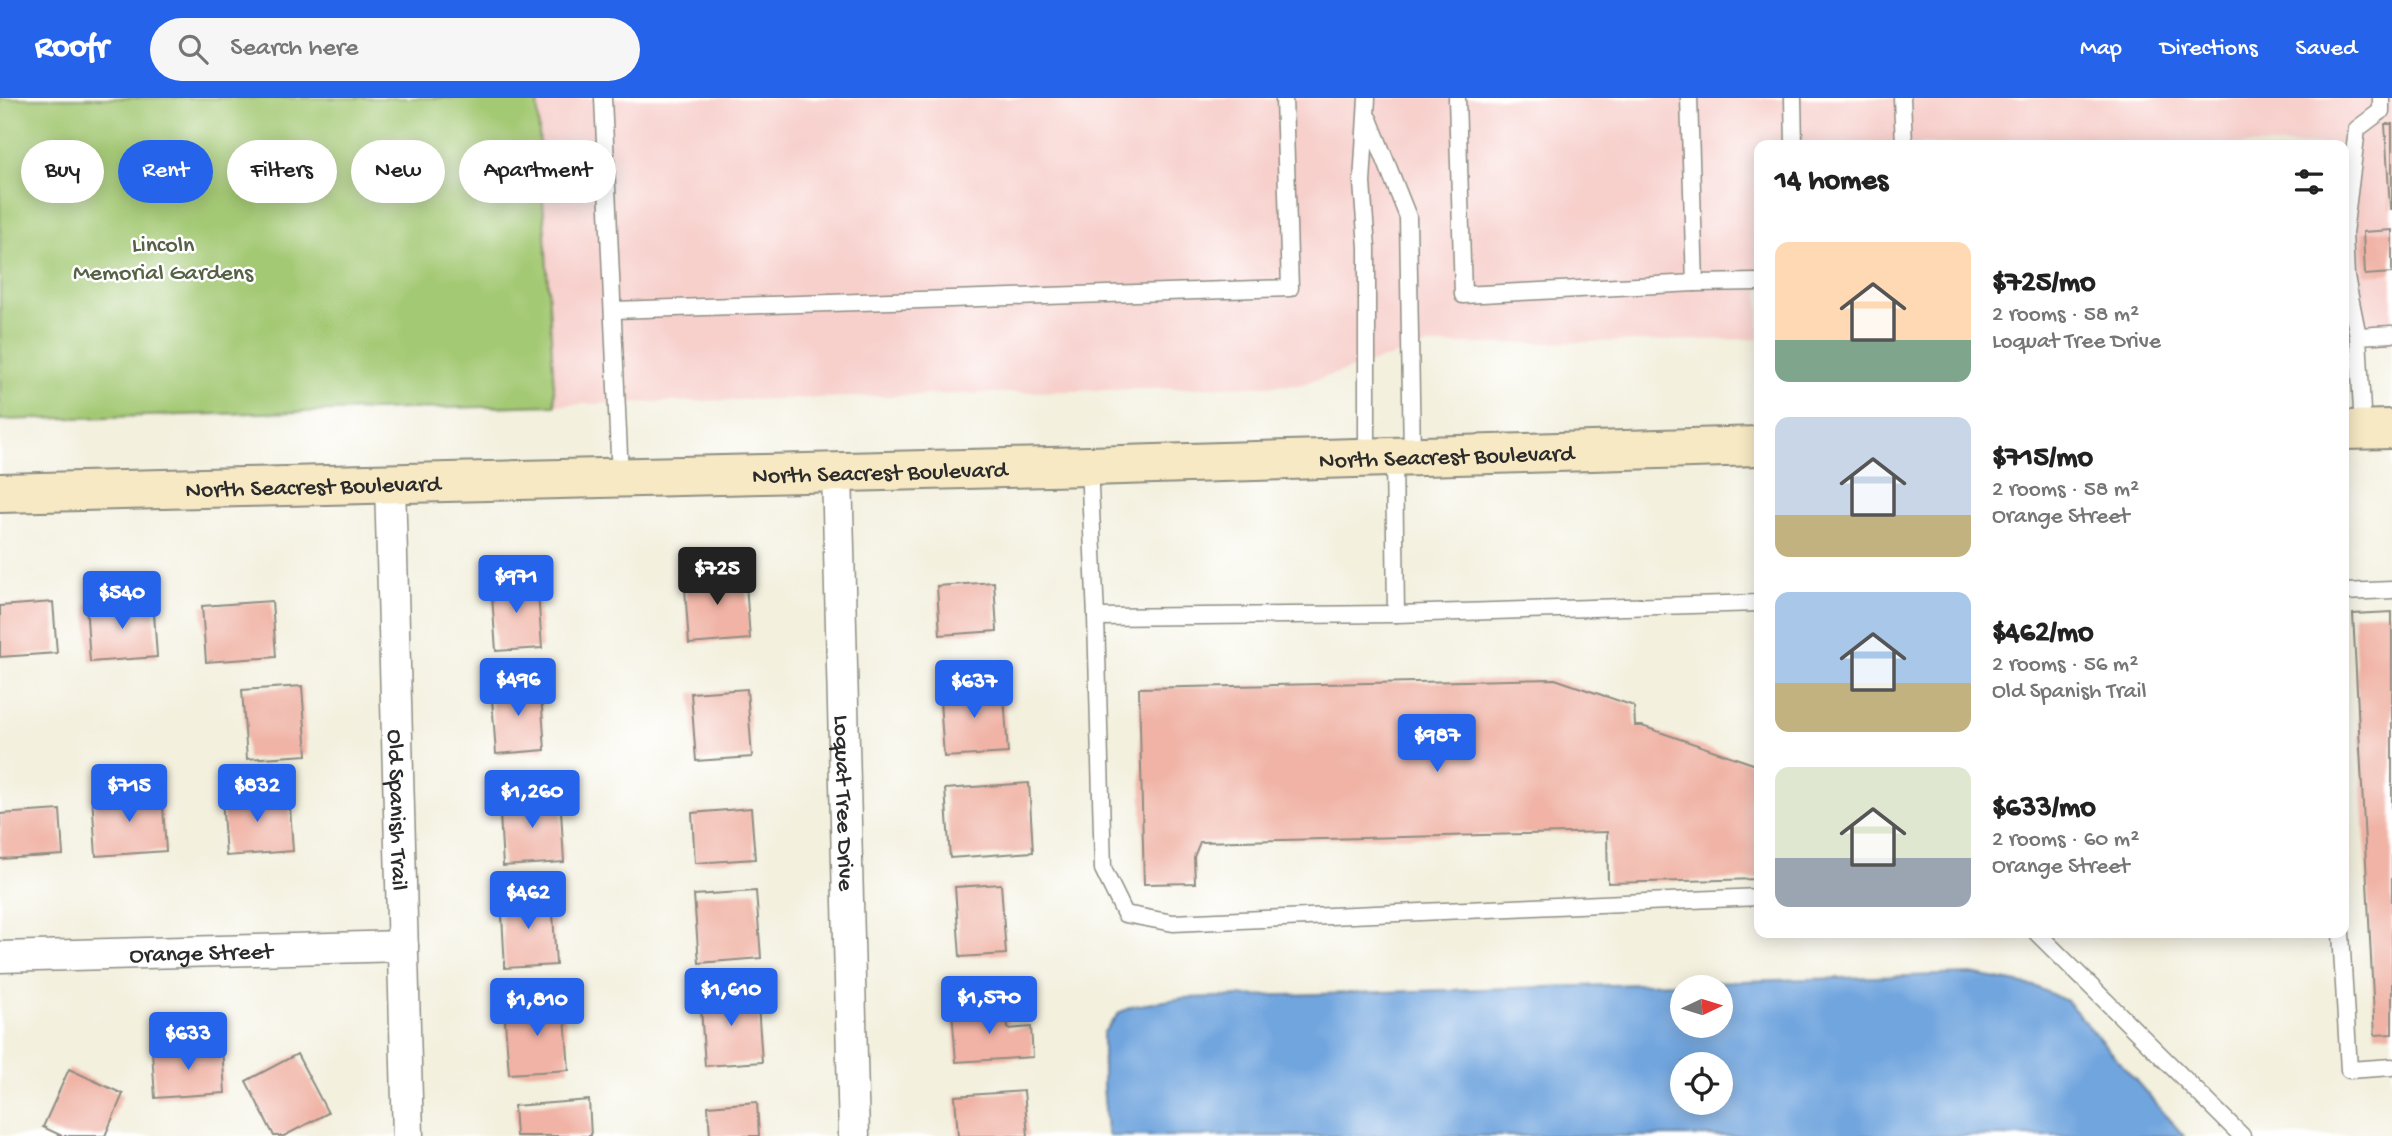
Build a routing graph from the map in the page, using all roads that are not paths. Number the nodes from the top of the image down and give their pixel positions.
1 (603, 98) edge
2 (1284, 98) edge
3 (1367, 98) edge
4 (1457, 98) edge
5 (1689, 98) edge
6 (1793, 98) edge
7 (1902, 98) edge
8 (2385, 107) edge
9 (1368, 116) junction
10 (1794, 140) edge
11 (1904, 140) edge
12 (2349, 193) edge
13 (1754, 282) edge
14 (1695, 284) junction
15 (2349, 292) edge
16 (614, 310) junction
17 (2392, 334) edge
18 (2358, 336) junction
19 (2366, 430) edge
20 (1754, 446) edge
21 (1391, 457) junction
22 (1089, 466) junction
23 (837, 471) junction
24 (620, 477) junction
25 (390, 483) junction
26 (0, 493) edge
27 (2392, 590) edge
28 (2349, 592) edge
29 (1754, 603) edge
30 (1396, 614) junction
31 (1096, 617) junction
32 (1754, 897) edge
33 (2041, 938) edge
34 (2341, 938) edge
35 (403, 946) junction
36 (0, 957) edge
37 (2392, 1067) edge
38 (408, 1136) edge
39 (854, 1136) edge
40 (2242, 1136) edge

1 - 16 lane
2 - 16 lane
3 - 9 lane
4 - 14 lane
5 - 14 lane
6 - 10 lane
7 - 11 lane
8 - 12 lane
9 - 21 lane
9 - 21 lane
13 - 14 lane
15 - 18 lane
16 - 24 lane
17 - 18 lane
18 - 19 lane
20 - 21 street, North Seacrest Boulevard
21 - 22 street, North Seacrest Boulevard
21 - 30 lane
22 - 23 street, North Seacrest Boulevard
22 - 31 lane
23 - 24 street, North Seacrest Boulevard
23 - 39 street, Loquat Tree Drive
24 - 25 street, North Seacrest Boulevard
25 - 26 street, North Seacrest Boulevard
25 - 35 street, Old Spanish Trail
27 - 28 lane
29 - 30 lane
30 - 31 lane
31 - 32 lane
33 - 40 lane
34 - 37 lane
35 - 36 street, Orange Street
35 - 38 street, Old Spanish Trail

